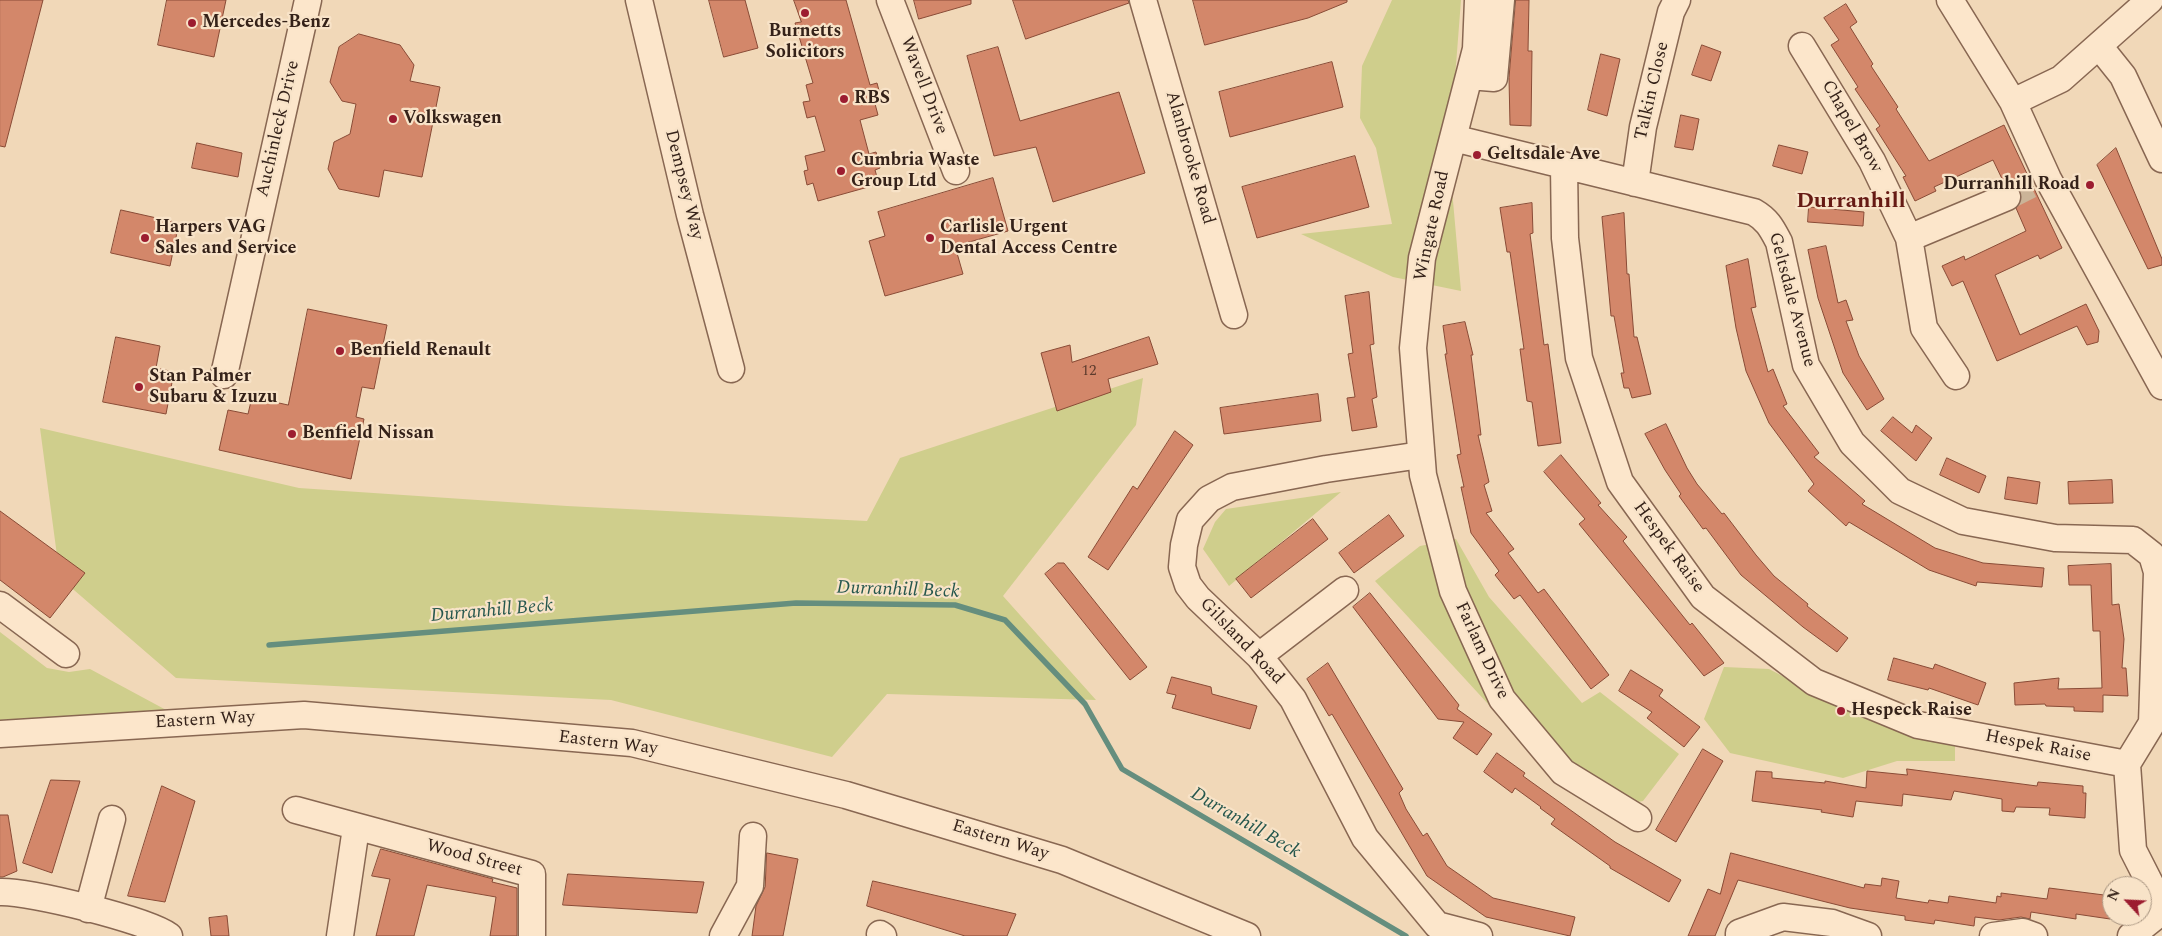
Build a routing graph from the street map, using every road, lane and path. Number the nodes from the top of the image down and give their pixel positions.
1 (308, 0) edge
2 (639, 0) edge
3 (890, 0) edge
4 (1143, 0) edge
5 (1478, 0) edge
6 (1501, 0) edge
7 (1677, 0) edge
8 (1950, 0) edge
9 (2150, 0) edge
10 (1802, 46) dead end
11 (2099, 46) junction
12 (1469, 76) junction
13 (2013, 102) junction
14 (1453, 138) junction
15 (2162, 159) edge
16 (1564, 166) junction
17 (956, 171) dead end
18 (1635, 184) junction
19 (2007, 196) tunnel mouth
20 (1909, 238) junction
21 (1234, 315) dead end
22 (731, 369) dead end
23 (224, 375) dead end
24 (1956, 376) dead end
25 (2162, 386) edge
26 (1421, 455) junction
27 (1345, 590) dead end
28 (0, 604) edge
29 (66, 654) dead end
30 (1259, 656) junction
31 (0, 734) edge
32 (2127, 764) junction
33 (296, 810) dead end
34 (112, 818) dead end
35 (1638, 818) dead end
36 (356, 828) junction
37 (753, 836) dead end
38 (0, 892) edge
39 (2162, 907) edge
40 (88, 908) junction
41 (2162, 911) edge
42 (2030, 935) edge
43 (169, 936) edge
44 (340, 936) edge
45 (532, 936) edge
46 (723, 936) edge
47 (1248, 936) edge
48 (1479, 936) edge
49 (1739, 936) edge
50 (1868, 936) edge
51 (1993, 936) edge
52 (2131, 936) edge

1 - 23 street, Auchinleck Drive
2 - 22 street, Dempsey Way
3 - 17 street, Wavell Drive
4 - 21 street, Alanbrooke Road
5 - 12 street, Wingate Road
6 - 12 street
7 - 18 street, Talkin Close
8 - 13 street
9 - 11 street
10 - 20 street, Chapel Brow
11 - 13 street
11 - 15 street
12 - 14 street, Wingate Road
13 - 25 street
14 - 16 street, Geltsdale Avenue
14 - 26 street, Wingate Road
16 - 18 street, Geltsdale Avenue
16 - 32 street, Hespek Raise
18 - 32 street, Geltsdale Avenue
19 - 20 street
20 - 24 street, Chapel Brow
26 - 30 street, Gilsland Road
26 - 35 street, Farlam Drive
27 - 30 street
28 - 29 street
30 - 48 street, Gilsland Road
31 - 47 street, Eastern Way
32 - 39 street
33 - 36 street, Wood Street
34 - 40 street
36 - 44 street
36 - 45 street, Wood Street
37 - 46 street
38 - 40 street
40 - 43 street
41 - 52 street
42 - 51 street
49 - 50 street

